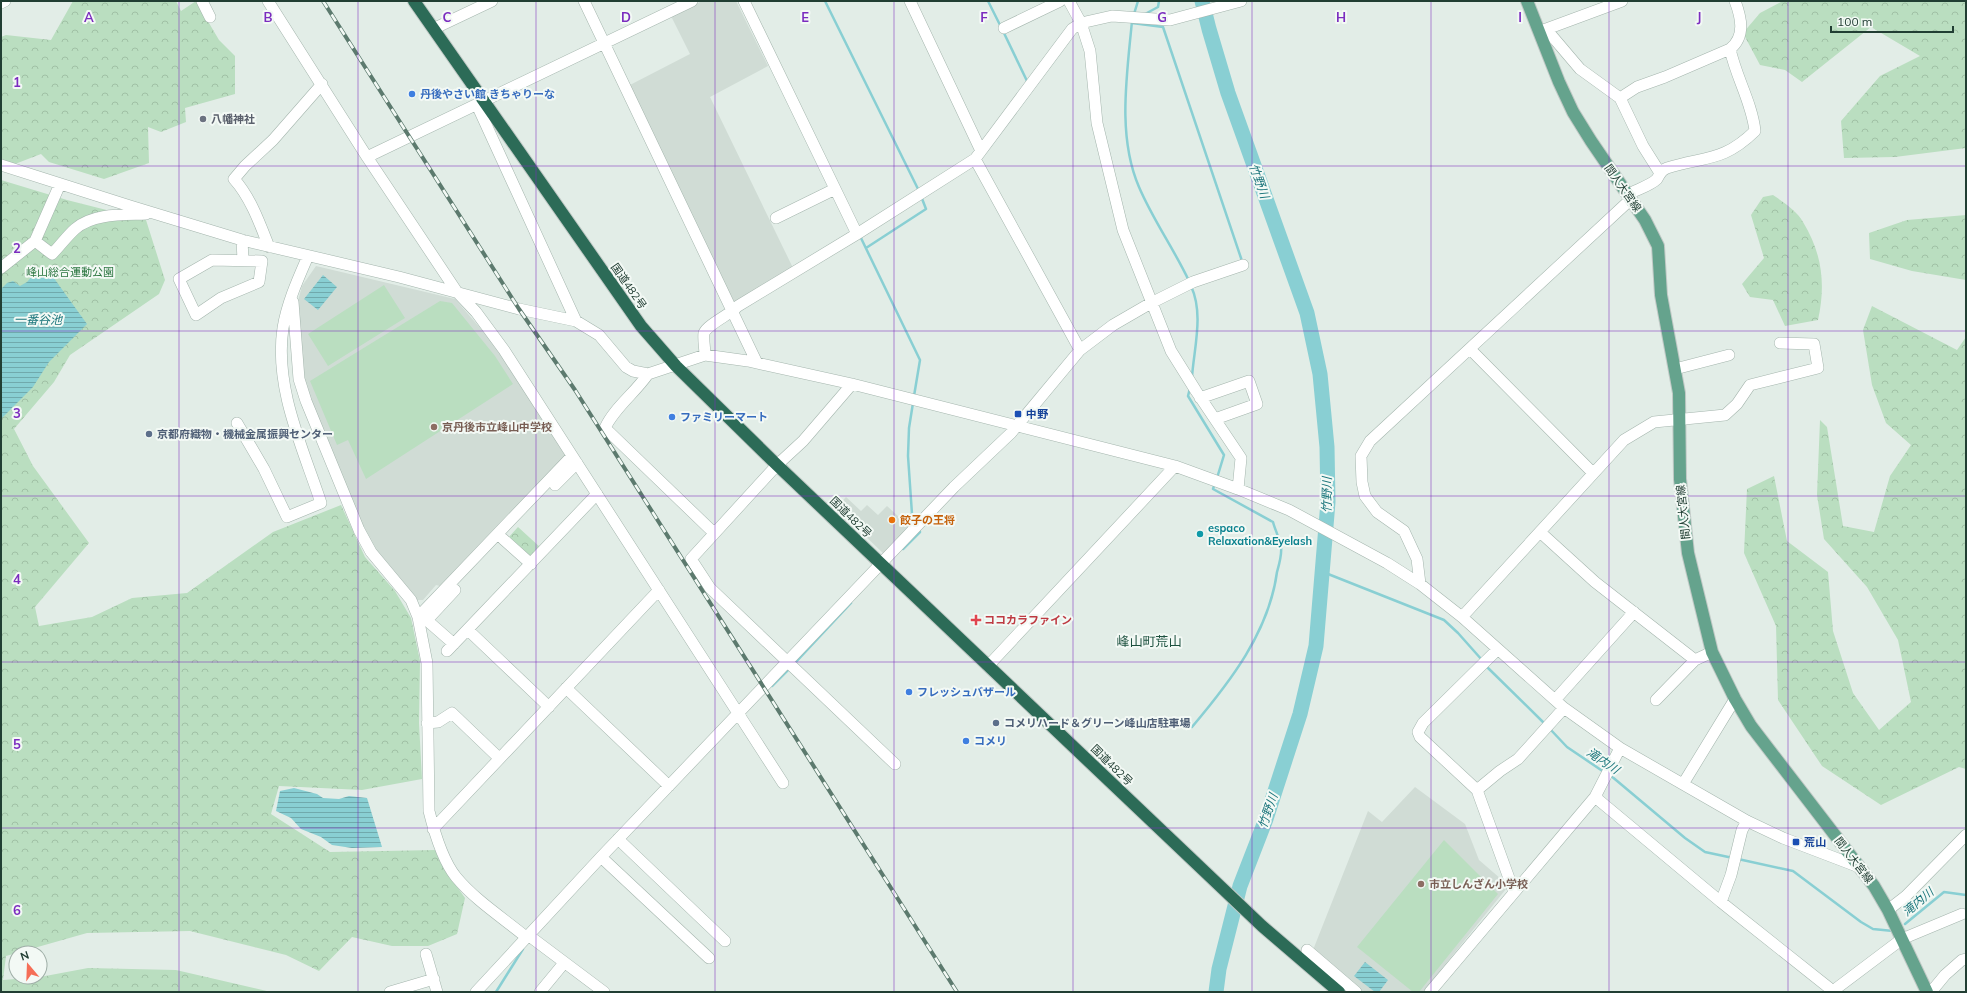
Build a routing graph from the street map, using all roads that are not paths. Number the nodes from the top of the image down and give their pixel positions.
1 (5, 1) edge
2 (202, 1) edge
3 (268, 1) edge
4 (414, 1) edge
5 (492, 1) edge
6 (584, 1) edge
7 (692, 1) edge
8 (744, 1) edge
9 (910, 1) edge
10 (1060, 1) edge
11 (1069, 1) edge
12 (1527, 1) edge
13 (1622, 1) edge
14 (1735, 1) edge
15 (1238, 2) edge
16 (1, 3) edge
17 (210, 16) dead end
18 (1081, 23) junction
19 (1004, 28) dead end
20 (433, 29) junction
21 (1543, 31) junction
22 (602, 43) junction
23 (1730, 49) junction
24 (322, 84) junction
25 (1620, 98) junction
26 (481, 103) junction
27 (978, 155) junction
28 (367, 157) junction
29 (1, 165) edge
30 (1660, 173) junction
31 (60, 184) junction
32 (835, 190) junction
33 (1629, 197) junction
34 (154, 214) junction
35 (776, 218) dead end
36 (857, 234) junction
37 (242, 240) junction
38 (35, 241) junction
39 (270, 247) junction
40 (308, 256) junction
41 (243, 260) junction
42 (1243, 266) dead end
43 (1, 268) edge
44 (457, 292) junction
45 (292, 293) junction
46 (1151, 303) junction
47 (733, 311) junction
48 (576, 321) junction
49 (1780, 343) dead end
50 (1470, 349) junction
51 (1080, 350) junction
52 (705, 355) junction
53 (1729, 355) dead end
54 (757, 363) junction
55 (676, 366) junction
56 (1675, 369) junction
57 (648, 374) junction
58 (852, 384) junction
59 (1200, 398) junction
60 (1681, 418) junction
61 (1215, 419) junction
62 (237, 423) dead end
63 (1017, 426) junction
64 (575, 460) junction
65 (777, 465) junction
66 (1175, 466) junction
67 (1593, 473) junction
68 (1238, 489) junction
69 (597, 494) junction
70 (1540, 532) junction
71 (714, 533) junction
72 (503, 539) junction
73 (531, 564) junction
74 (881, 564) junction
75 (1420, 584) junction
76 (659, 590) junction
77 (1634, 612) junction
78 (418, 617) junction
79 (1462, 618) junction
80 (468, 630) junction
81 (1497, 650) junction
82 (1712, 652) junction
83 (1695, 660) junction
84 (788, 663) junction
85 (988, 666) junction
86 (566, 688) junction
87 (1735, 699) junction
88 (1555, 700) junction
89 (1656, 700) dead end
90 (549, 706) junction
91 (1564, 708) junction
92 (739, 714) junction
93 (427, 724) junction
94 (1620, 748) junction
95 (499, 758) junction
96 (895, 764) dead end
97 (783, 783) dead end
98 (1682, 784) junction
99 (669, 786) junction
100 (1477, 790) junction
101 (1595, 797) junction
102 (1747, 821) junction
103 (433, 829) junction
104 (1966, 835) edge
105 (618, 839) junction
106 (601, 857) junction
107 (1859, 867) junction
108 (1514, 892) junction
109 (1721, 902) junction
110 (1888, 910) junction
111 (1962, 914) dead end
112 (527, 936) junction
113 (1902, 939) junction
114 (725, 941) dead end
115 (1307, 950) dead end
116 (426, 954) dead end
117 (709, 958) dead end
118 (1966, 959) edge
119 (564, 963) junction
120 (434, 979) junction
121 (1832, 991) edge
122 (390, 992) edge
123 (437, 992) edge
124 (476, 992) edge
125 (540, 992) edge
126 (604, 992) edge
127 (1339, 992) edge
128 (1356, 992) edge
129 (1430, 992) edge
130 (1927, 992) edge
131 (1931, 992) edge

1 - 16 street
2 - 17 street
3 - 24 street
4 - 20 highway, 国道482号
5 - 20 street
6 - 22 street
7 - 22 street
8 - 32 street
9 - 27 street
10 - 19 street
11 - 18 street
12 - 21 main road, 間人大宮線
13 - 21 street
14 - 23 street
15 - 18 street
18 - 27 street
18 - 46 street
20 - 26 highway, 国道482号
21 - 25 street
21 - 33 main road, 間人大宮線
22 - 26 street
22 - 47 street
23 - 25 street
23 - 30 street
24 - 28 street
24 - 39 street
25 - 30 street
26 - 28 street
26 - 48 street
26 - 55 highway, 国道482号
27 - 36 street
27 - 51 street
28 - 44 street
29 - 31 street
30 - 33 street
31 - 34 street
31 - 38 street
32 - 35 street
32 - 36 street
33 - 50 street
33 - 56 main road, 間人大宮線
34 - 37 street
34 - 38 street
36 - 47 street
37 - 39 street
37 - 41 street
38 - 43 street
39 - 40 street
40 - 44 street
40 - 45 street
41 - 41 street
42 - 46 street
44 - 48 street
44 - 64 street
45 - 62 street
45 - 78 street
46 - 51 street
46 - 59 street
47 - 52 street
47 - 54 street
48 - 57 street
49 - 60 street
50 - 67 street
50 - 75 street
51 - 63 street
52 - 54 street
52 - 55 street
53 - 56 street
54 - 58 street
55 - 57 street
55 - 65 highway, 国道482号
56 - 60 main road, 間人大宮線
57 - 71 street
58 - 63 street
58 - 65 street
59 - 61 street
59 - 61 street
60 - 67 street
60 - 82 main road, 間人大宮線
61 - 68 street
63 - 66 street
63 - 74 street
64 - 69 street
64 - 72 street
64 - 78 street
65 - 71 street
65 - 74 highway, 国道482号
66 - 68 street
66 - 85 street
67 - 70 street
68 - 75 street
69 - 73 street
69 - 76 street
70 - 77 street
70 - 79 street
71 - 84 street
72 - 73 street
72 - 80 street
73 - 80 street
74 - 84 street
74 - 85 highway, 国道482号
75 - 79 street
76 - 86 street
76 - 92 street
77 - 83 street
77 - 88 street
78 - 93 street
79 - 81 street
80 - 90 street
81 - 88 street
81 - 100 street
82 - 83 street
82 - 87 main road, 間人大宮線
83 - 89 street
84 - 92 street
84 - 96 street
85 - 127 highway, 国道482号
86 - 90 street
86 - 99 street
87 - 98 street
87 - 107 main road, 間人大宮線
88 - 91 street
90 - 95 street
91 - 94 street
91 - 100 street
92 - 97 street
92 - 99 street
93 - 95 street
93 - 103 street
94 - 98 street
94 - 101 street
95 - 103 street
98 - 102 street
99 - 105 street
100 - 108 street
101 - 108 street
101 - 109 street
102 - 107 street
102 - 109 street
103 - 112 street
104 - 110 street
105 - 106 street
105 - 114 street
106 - 112 street
106 - 117 street
107 - 110 main road, 間人大宮線
108 - 129 street
109 - 121 street
110 - 113 main road, 間人大宮線
111 - 113 street
112 - 119 street
112 - 124 street
113 - 121 street
113 - 130 main road, 間人大宮線
115 - 128 street
116 - 120 street
118 - 131 street
119 - 125 street
119 - 126 street
120 - 122 street
120 - 123 street

